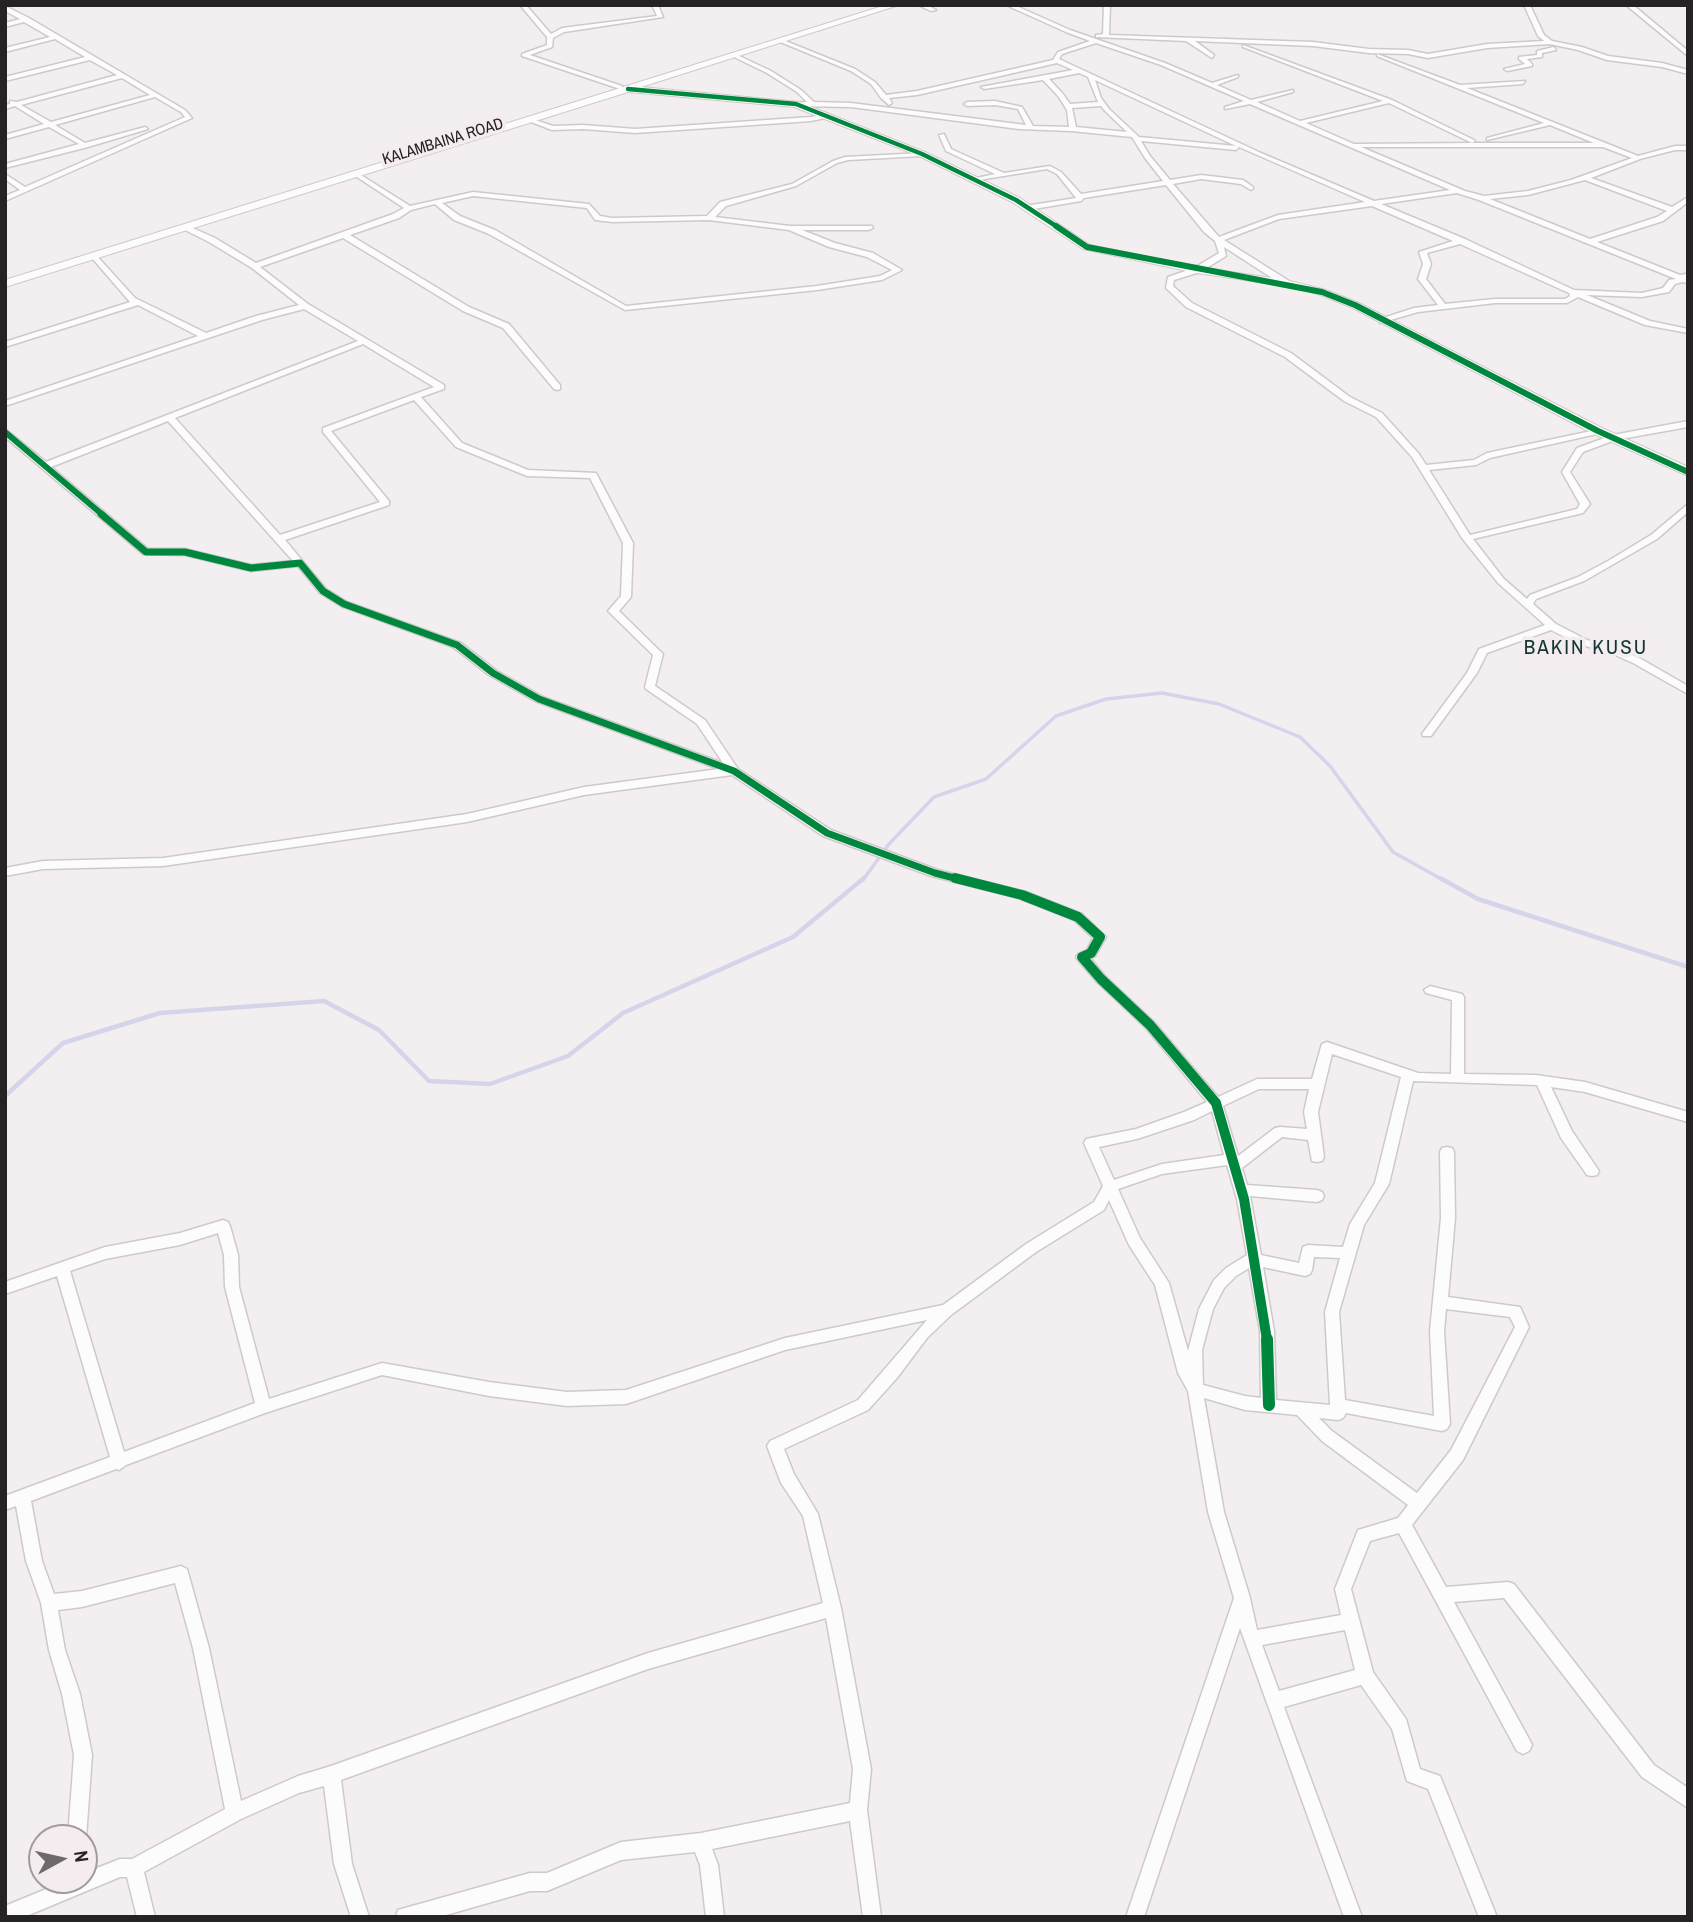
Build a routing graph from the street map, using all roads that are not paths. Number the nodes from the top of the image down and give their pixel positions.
1 (523, 5) edge
2 (655, 5) edge
3 (880, 5) edge
4 (895, 5) edge
5 (921, 5) edge
6 (1009, 5) edge
7 (1107, 5) edge
8 (1527, 5) edge
9 (1629, 5) edge
10 (5, 8) edge
11 (933, 10) dead end
12 (27, 19) junction
13 (5, 24) edge
14 (1080, 35) junction
15 (56, 37) junction
16 (550, 37) junction
17 (1106, 37) junction
18 (1186, 38) junction
19 (781, 41) junction
20 (1096, 41) junction
21 (1232, 41) junction
22 (1552, 44) junction
23 (5, 50) edge
24 (1369, 51) junction
25 (1688, 54) edge
26 (735, 56) junction
27 (1212, 56) dead end
28 (89, 58) junction
29 (1058, 61) junction
30 (1507, 69) dead end
31 (1079, 71) junction
32 (1688, 72) edge
33 (1090, 75) junction
34 (122, 76) junction
35 (1236, 76) dead end
36 (1044, 78) junction
37 (5, 79) edge
38 (1523, 82) dead end
39 (1211, 85) junction
40 (984, 87) dead end
41 (1459, 87) junction
42 (624, 88) junction
43 (1291, 92) dead end
44 (156, 95) junction
45 (883, 97) junction
46 (5, 98) edge
47 (1390, 101) junction
48 (1250, 102) junction
49 (811, 103) junction
50 (15, 104) junction
51 (796, 104) junction
52 (967, 104) dead end
53 (1102, 104) junction
54 (1068, 106) junction
55 (5, 107) edge
56 (1227, 108) dead end
57 (896, 111) junction
58 (828, 116) junction
59 (189, 118) junction
60 (529, 120) junction
61 (1300, 123) junction
62 (1553, 123) junction
63 (49, 124) junction
64 (1031, 128) junction
65 (1073, 129) junction
66 (942, 135) dead end
67 (5, 136) edge
68 (1135, 137) junction
69 (1476, 144) junction
70 (84, 145) junction
71 (1352, 145) junction
72 (1609, 145) junction
73 (1688, 148) edge
74 (1247, 149) junction
75 (922, 154) junction
76 (99, 156) junction
77 (1638, 158) junction
78 (5, 166) edge
79 (356, 174) junction
80 (1004, 175) junction
81 (5, 176) edge
82 (1586, 178) junction
83 (974, 180) junction
84 (1168, 182) junction
85 (1251, 188) dead end
86 (25, 190) junction
87 (1459, 191) junction
88 (1079, 197) junction
89 (1482, 198) junction
90 (5, 199) edge
91 (1688, 199) edge
92 (1370, 202) junction
93 (439, 203) junction
94 (409, 208) junction
95 (1028, 208) junction
96 (1672, 211) junction
97 (709, 218) junction
98 (185, 228) junction
99 (790, 228) junction
100 (869, 228) dead end
101 (344, 235) junction
102 (1218, 240) junction
103 (1462, 241) junction
104 (1592, 241) junction
105 (95, 256) junction
106 (255, 266) junction
107 (1197, 270) junction
108 (5, 277) edge
109 (1686, 277) edge
110 (1286, 283) junction
111 (5, 284) edge
112 (1573, 292) junction
113 (135, 300) junction
114 (305, 306) junction
115 (1444, 308) junction
116 (1383, 321) junction
117 (1688, 331) edge
118 (205, 336) junction
119 (364, 341) junction
120 (5, 345) edge
121 (557, 387) dead end
122 (415, 396) junction
123 (5, 404) edge
124 (170, 418) junction
125 (1688, 424) edge
126 (1598, 431) junction
127 (5, 432) edge
128 (1613, 438) junction
129 (45, 466) junction
130 (1423, 468) junction
131 (1688, 472) edge
132 (1688, 507) edge
133 (1467, 538) junction
134 (279, 539) junction
135 (300, 562) junction
136 (1528, 604) junction
137 (1552, 626) junction
138 (1686, 692) edge
139 (1427, 734) dead end
140 (734, 771) junction
141 (5, 872) edge
142 (1430, 990) dead end
143 (1408, 1074) junction
144 (1457, 1079) junction
145 (1542, 1081) junction
146 (1317, 1084) junction
147 (1216, 1103) junction
148 (1688, 1117) edge
149 (1314, 1135) junction
150 (1447, 1152) dead end
151 (1317, 1157) dead end
152 (1233, 1163) junction
153 (1592, 1171) dead end
154 (1109, 1187) junction
155 (1241, 1190) junction
156 (1317, 1196) dead end
157 (1349, 1253) junction
158 (1252, 1259) junction
159 (62, 1268) junction
160 (5, 1288) edge
161 (1440, 1301) junction
162 (946, 1311) junction
163 (1195, 1389) junction
164 (1269, 1405) junction
165 (1338, 1405) junction
166 (264, 1407) junction
167 (1301, 1409) junction
168 (119, 1463) junction
169 (14, 1500) edge
170 (1419, 1504) junction
171 (1403, 1524) junction
172 (1441, 1595) junction
173 (1242, 1598) junction
174 (49, 1603) junction
175 (833, 1608) junction
176 (1351, 1621) junction
177 (1251, 1639) junction
178 (1364, 1676) junction
179 (1274, 1701) junction
180 (1523, 1745) dead end
181 (331, 1775) junction
182 (1688, 1799) edge
183 (858, 1810) junction
184 (235, 1813) junction
185 (78, 1824) edge
186 (701, 1842) junction
187 (134, 1868) junction
188 (98, 1875) edge
189 (48, 1894) edge
190 (5, 1915) edge
191 (146, 1917) edge
192 (360, 1917) edge
193 (405, 1917) edge
194 (715, 1917) edge
195 (872, 1917) edge
196 (1135, 1917) edge
197 (1353, 1917) edge
198 (1488, 1917) edge

1 - 16 street
2 - 16 street
3 - 42 main road, KALAMBAINA ROAD
4 - 19 main road
5 - 11 street
6 - 14 street
7 - 17 street
8 - 22 street
9 - 25 street
10 - 12 street
12 - 13 street
12 - 15 street
14 - 17 street
14 - 20 street
15 - 23 street
15 - 28 street
16 - 42 street
17 - 18 street
18 - 21 street
18 - 27 street
19 - 26 main road
19 - 45 street
20 - 29 street
20 - 39 street
21 - 24 street
21 - 47 street
22 - 24 street
22 - 30 street
22 - 32 street
24 - 41 street
26 - 42 main road
26 - 49 street
28 - 34 street
28 - 37 street
29 - 31 street
29 - 45 street
31 - 33 street
31 - 36 street
33 - 53 street
33 - 74 street
34 - 44 street
34 - 50 street
35 - 39 street
36 - 40 street
36 - 54 street
38 - 41 street
39 - 48 street
41 - 62 street
42 - 51 main road
42 - 60 main road
42 - 108 main road, KALAMBAINA ROAD
43 - 48 street
44 - 59 street
44 - 63 street
45 - 57 street
46 - 50 street
47 - 61 street
47 - 69 street
48 - 56 street
48 - 61 street
49 - 51 street
49 - 57 street
50 - 55 street
50 - 63 street
51 - 58 main road
52 - 64 street
53 - 54 street
53 - 68 street
54 - 65 street
57 - 64 street
58 - 60 street
58 - 75 main road
59 - 70 street
59 - 76 street
60 - 79 main road
61 - 71 street
62 - 69 street
62 - 72 street
63 - 67 street
63 - 70 street
64 - 65 street
65 - 68 street
66 - 80 street
68 - 74 street
68 - 84 street
69 - 71 street
69 - 72 street
70 - 76 street
70 - 78 street
71 - 87 street
72 - 77 street
73 - 77 street
74 - 92 street
75 - 83 main road
75 - 97 street
76 - 86 street
77 - 82 street
79 - 94 street
79 - 98 main road
80 - 83 street
80 - 88 street
81 - 86 street
82 - 89 street
82 - 96 street
83 - 95 main road
84 - 85 street
84 - 88 street
84 - 102 street
86 - 90 street
87 - 89 street
87 - 92 street
88 - 95 street
89 - 104 street
91 - 96 street
92 - 102 street
92 - 103 street
93 - 94 street
93 - 97 street
93 - 99 street
94 - 101 street
95 - 107 main road
96 - 104 street
97 - 99 street
98 - 105 main road
98 - 106 street
99 - 100 street
101 - 106 street
101 - 121 street
102 - 107 street
102 - 110 street
103 - 112 street
103 - 115 street
104 - 109 street
105 - 111 main road
105 - 113 street
106 - 114 street
107 - 110 main road
107 - 130 street
109 - 112 street
110 - 116 main road
112 - 115 street
112 - 117 street
113 - 118 street
113 - 120 street
114 - 118 street
114 - 119 street
115 - 116 street
116 - 126 main road
118 - 123 street
119 - 122 street
119 - 124 street
122 - 134 street
122 - 140 street
124 - 129 street
124 - 134 street
125 - 128 street
126 - 128 main road
126 - 130 street
127 - 129 street
128 - 131 main road
128 - 133 street
129 - 135 street
130 - 133 street
132 - 136 street
133 - 136 street
134 - 135 street
135 - 140 street
136 - 137 street
137 - 138 street
137 - 139 street
140 - 141 street
140 - 147 street
142 - 144 street
143 - 144 street
143 - 146 street
143 - 157 street
144 - 145 street
145 - 148 street
145 - 153 street
146 - 147 street
146 - 149 street
147 - 152 street
147 - 154 street
149 - 151 street
149 - 152 street
150 - 161 street
152 - 154 street
152 - 155 street
154 - 162 street
154 - 163 street
155 - 156 street
155 - 158 street
157 - 158 street
157 - 165 street
158 - 163 street
158 - 164 street
159 - 160 street
159 - 166 street
159 - 168 street
161 - 165 street
161 - 170 street
162 - 166 street
162 - 175 street
163 - 164 street
163 - 173 street
164 - 167 street
165 - 167 street
166 - 168 street
167 - 170 street
168 - 169 street
169 - 174 street
170 - 171 street
171 - 172 street
171 - 176 street
172 - 180 street
172 - 182 street
173 - 177 street
173 - 196 street
174 - 184 street
174 - 185 street
175 - 181 street
175 - 183 street
176 - 177 street
176 - 178 street
177 - 179 street
178 - 179 street
178 - 198 street
179 - 197 street
181 - 184 street
181 - 192 street
183 - 186 street
183 - 195 street
184 - 187 street
186 - 193 street
186 - 194 street
187 - 188 street
187 - 191 street
189 - 190 street

